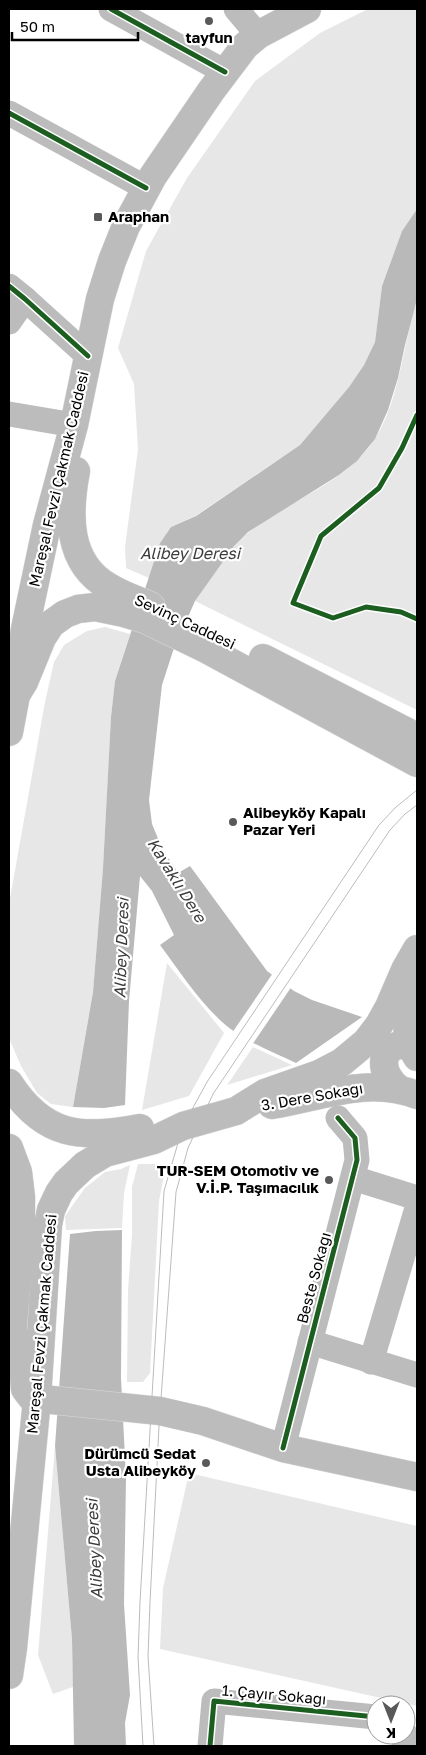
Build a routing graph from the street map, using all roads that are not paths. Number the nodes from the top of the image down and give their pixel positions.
1 (111, 9) edge
2 (236, 9) edge
3 (307, 9) edge
4 (258, 35) junction
5 (225, 72) junction
6 (9, 113) edge
7 (146, 188) junction
8 (17, 293) edge
9 (9, 322) edge
10 (88, 356) junction
11 (9, 414) edge
12 (74, 425) junction
13 (126, 604) junction
14 (17, 629) edge
15 (209, 641) junction
16 (16, 695) junction
17 (9, 732) edge
18 (417, 737) edge
19 (417, 763) edge
20 (417, 950) edge
21 (414, 1051) edge
22 (9, 1083) edge
23 (408, 1092) edge
24 (236, 1111) junction
25 (338, 1118) dead end
26 (183, 1126) junction
27 (9, 1148) edge
28 (353, 1178) junction
29 (417, 1198) edge
30 (417, 1208) edge
31 (12, 1331) junction
32 (310, 1342) junction
33 (372, 1362) junction
34 (417, 1375) edge
35 (9, 1378) edge
36 (43, 1400) junction
37 (283, 1448) junction
38 (417, 1477) edge
39 (9, 1675) edge
40 (366, 1716) edge
41 (210, 1746) edge

1 - 5 street
2 - 4 street
3 - 4 main road, Mareşal Fevzi Çakmak Caddesi
4 - 5 main road, Mareşal Fevzi Çakmak Caddesi
5 - 7 main road, Mareşal Fevzi Çakmak Caddesi
6 - 7 street
7 - 10 main road, Mareşal Fevzi Çakmak Caddesi
8 - 9 street
8 - 10 street
10 - 12 main road, Mareşal Fevzi Çakmak Caddesi
11 - 12 street
12 - 13 main road, Sevinç Caddesi
12 - 14 main road, Mareşal Fevzi Çakmak Caddesi
13 - 15 main road
13 - 16 main road, Sevinç Caddesi
14 - 16 main road, Mareşal Fevzi Çakmak Caddesi
15 - 18 main road, Sevinç Caddesi
15 - 19 main road, Sevinç Caddesi
16 - 17 main road, Sevinç Caddesi
20 - 21 main road
20 - 24 main road
21 - 23 main road
22 - 26 main road
23 - 24 main road, 3. Dere Sokağı
24 - 26 main road
25 - 28 street, Beste Sokağı
26 - 36 main road, Mareşal Fevzi Çakmak Caddesi
27 - 31 main road, Mareşal Fevzi Çakmak Caddesi
28 - 29 street
28 - 32 street, Beste Sokağı
30 - 33 street
31 - 35 main road, Mareşal Fevzi Çakmak Caddesi
31 - 36 main road
32 - 33 street
32 - 37 street, Beste Sokağı
33 - 34 street
36 - 37 main road
36 - 39 main road, Mareşal Fevzi Çakmak Caddesi
37 - 38 main road
40 - 41 street, 1. Çayır Sokağı

